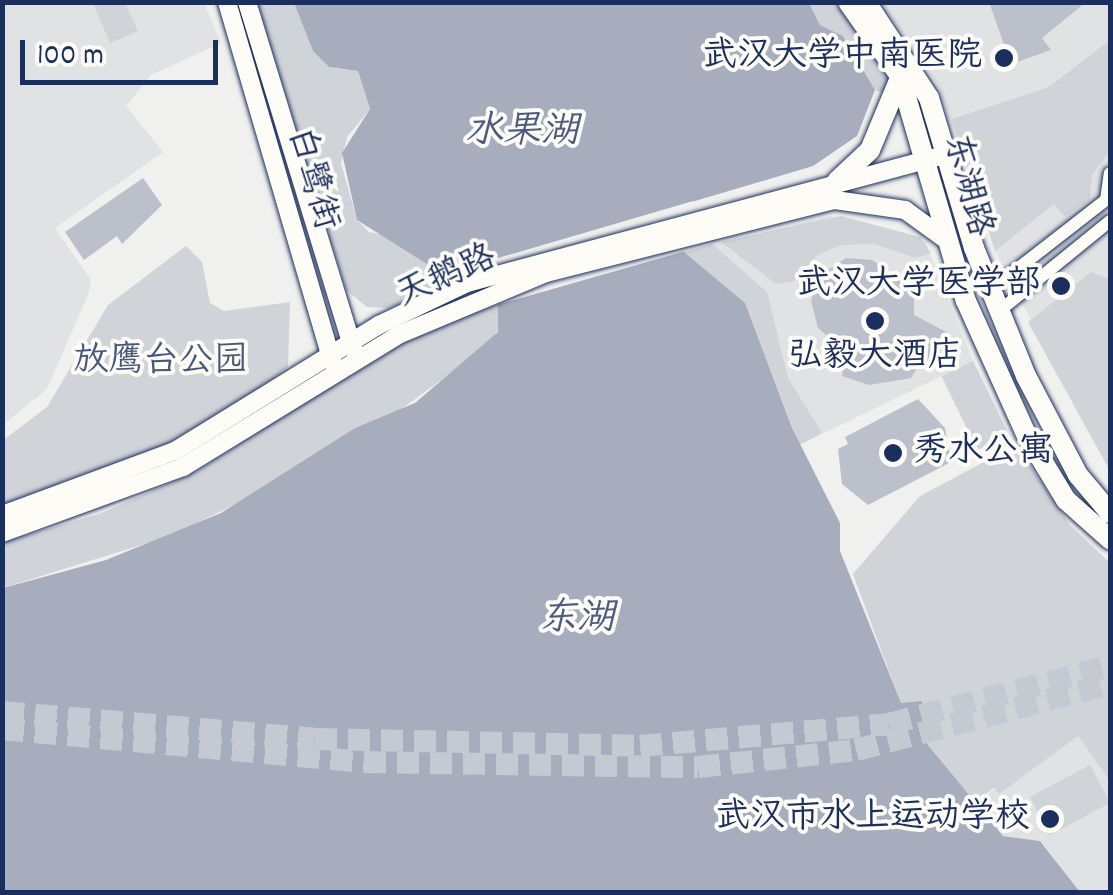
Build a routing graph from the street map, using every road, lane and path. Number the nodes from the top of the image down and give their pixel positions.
1 (226, 2) edge
2 (247, 2) edge
3 (848, 2) edge
4 (866, 2) edge
5 (900, 76) junction
6 (936, 156) junction
7 (1110, 173) edge
8 (837, 182) junction
9 (1110, 221) edge
10 (699, 224) junction
11 (945, 240) junction
12 (989, 291) junction
13 (998, 312) junction
14 (354, 350) junction
15 (332, 363) junction
16 (1110, 513) edge
17 (2, 515) edge
18 (2, 534) edge
19 (1110, 539) edge

1 - 15 main road, 白鹭街
2 - 14 main road, 白鹭街
3 - 5 main road, 东湖路
4 - 6 main road, 东湖路
5 - 6 main road, 东湖路
5 - 8 main road
6 - 8 main road, 天鹅路
6 - 11 main road, 东湖路
6 - 12 main road, 东湖路
7 - 12 street
8 - 10 main road, 天鹅路
9 - 13 street
10 - 11 main road, 天鹅路
10 - 14 main road, 天鹅路
11 - 19 main road, 东湖路
12 - 13 main road, 东湖路
13 - 16 main road, 东湖路
14 - 15 main road, 天鹅路
15 - 17 main road, 天鹅路
15 - 18 main road, 天鹅路

